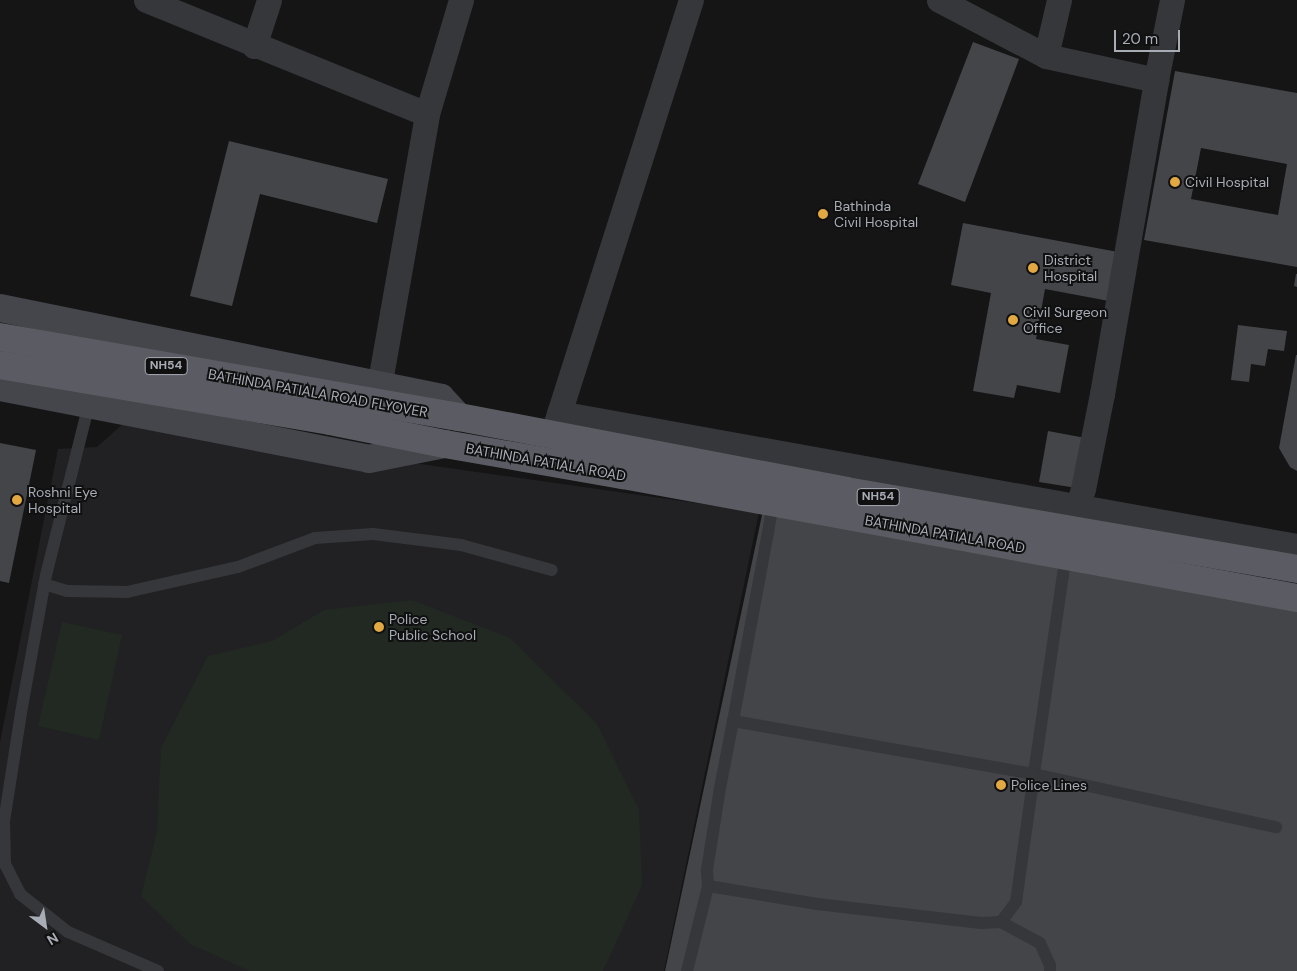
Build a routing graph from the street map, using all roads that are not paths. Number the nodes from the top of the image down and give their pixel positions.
1 (146, 0) edge
2 (269, 0) edge
3 (462, 0) edge
4 (691, 0) edge
5 (939, 0) edge
6 (1060, 0) edge
7 (1172, 0) edge
8 (254, 46) junction
9 (1046, 56) junction
10 (1156, 80) junction
11 (427, 114) junction
12 (0, 308) edge
13 (0, 336) edge
14 (0, 365) edge
15 (0, 387) edge
16 (380, 387) junction
17 (90, 404) junction
18 (331, 408) junction
19 (459, 417) junction
20 (555, 425) junction
21 (445, 444) junction
22 (624, 462) junction
23 (774, 502) junction
24 (1071, 531) junction
25 (1297, 546) edge
26 (1297, 569) edge
27 (552, 570) dead end
28 (44, 584) junction
29 (1297, 598) edge
30 (732, 721) junction
31 (1034, 774) junction
32 (1276, 828) dead end
33 (708, 886) junction
34 (1001, 922) junction
35 (158, 971) edge
36 (687, 971) edge
37 (1050, 971) edge

1 - 8 street
2 - 8 street
3 - 11 street
4 - 20 street
5 - 9 street
6 - 9 street
7 - 10 street
8 - 11 street
9 - 10 street
10 - 24 street
11 - 16 street
12 - 16 main road
13 - 18 highway, BATHINDA PATIALA ROAD FLYOVER / NH54
14 - 18 highway, BATHINDA PATIALA ROAD FLYOVER / NH54
15 - 17 main road
16 - 19 main road
17 - 21 main road
17 - 28 lane
18 - 19 highway, BATHINDA PATIALA ROAD FLYOVER / NH54
18 - 21 highway, BATHINDA PATIALA ROAD FLYOVER / NH54
19 - 20 highway, NH54
20 - 22 highway, NH54
20 - 24 street
21 - 22 highway, BATHINDA PATIALA ROAD / NH54
22 - 23 highway, BATHINDA PATIALA ROAD / NH54
22 - 24 highway, NH54
23 - 24 highway, BATHINDA PATIALA ROAD / NH54
23 - 30 lane
24 - 25 street
24 - 26 highway, NH54
24 - 29 highway, BATHINDA PATIALA ROAD / NH54
24 - 31 lane
27 - 28 lane
28 - 35 lane
30 - 31 lane
30 - 33 lane
31 - 32 lane
31 - 34 lane
33 - 34 lane
33 - 36 lane
34 - 37 lane

